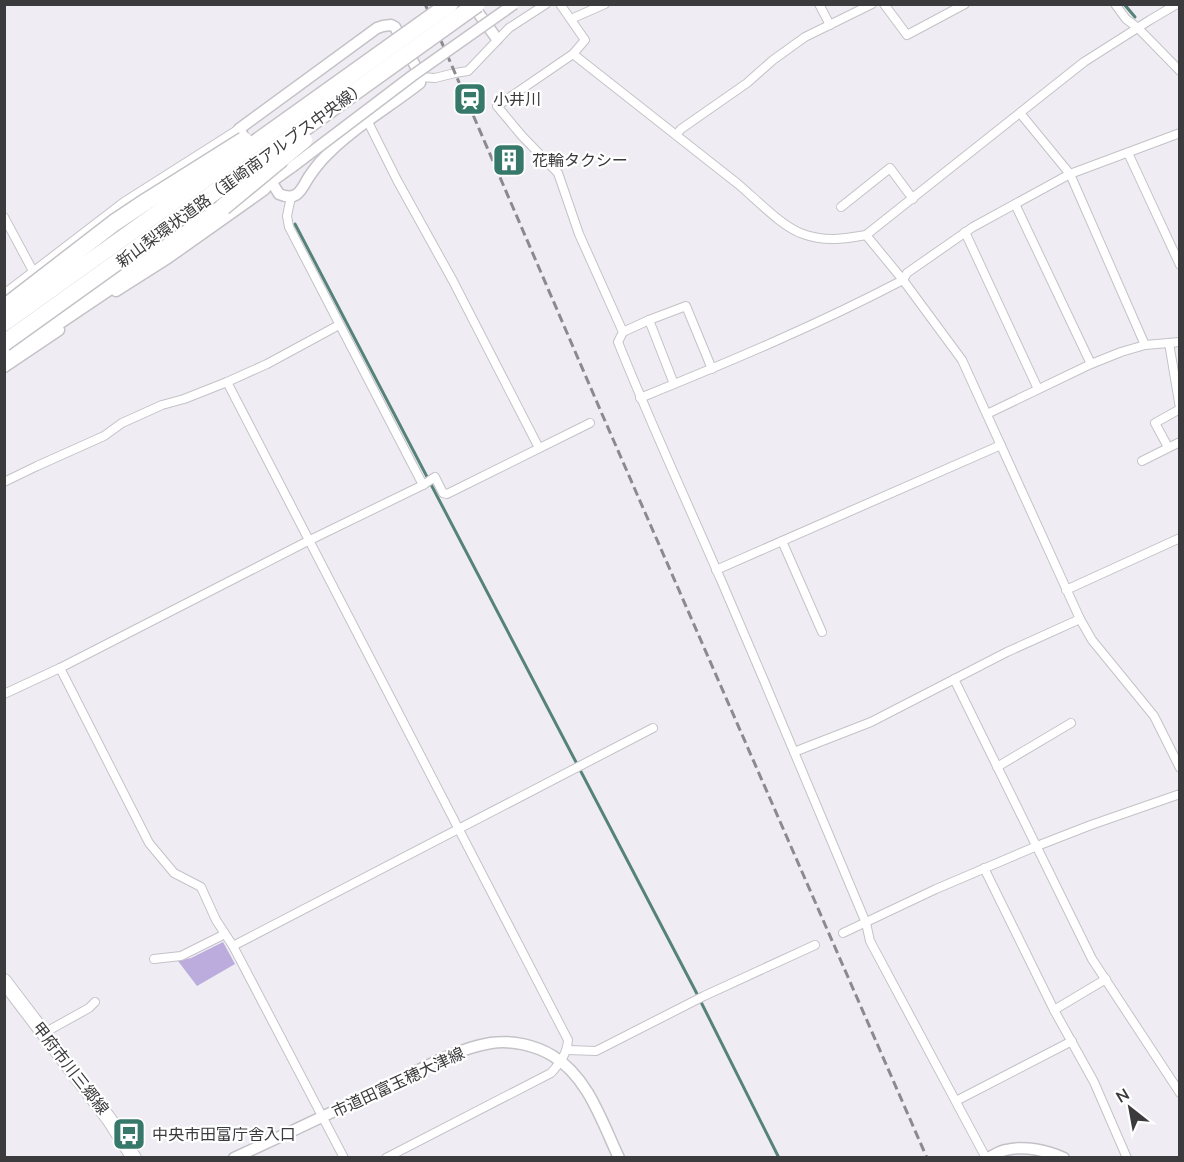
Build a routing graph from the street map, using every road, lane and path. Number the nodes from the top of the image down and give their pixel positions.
1 (440, 4) edge
2 (450, 4) edge
3 (472, 4) edge
4 (477, 4) edge
5 (490, 4) edge
6 (514, 4) edge
7 (546, 4) edge
8 (560, 4) edge
9 (605, 4) edge
10 (819, 4) edge
11 (873, 4) edge
12 (884, 4) edge
13 (965, 4) edge
14 (1115, 4) edge
15 (1177, 4) edge
16 (571, 19) junction
17 (830, 25) junction
18 (1138, 28) junction
19 (497, 39) junction
20 (573, 54) junction
21 (379, 66) junction
22 (1179, 71) edge
23 (421, 77) junction
24 (334, 106) junction
25 (306, 108) junction
26 (1020, 113) junction
27 (367, 120) junction
28 (239, 129) junction
29 (1179, 133) edge
30 (676, 135) junction
31 (1128, 153) junction
32 (1070, 174) junction
33 (271, 182) junction
34 (291, 197) junction
35 (913, 199) junction
36 (1015, 204) junction
37 (841, 207) dead end
38 (4, 217) edge
39 (965, 232) junction
40 (866, 235) junction
41 (1179, 265) edge
42 (33, 272) junction
43 (903, 280) junction
44 (4, 294) edge
45 (4, 308) edge
46 (649, 320) junction
47 (4, 323) edge
48 (339, 325) junction
49 (623, 332) junction
50 (4, 342) edge
51 (1179, 342) edge
52 (1169, 343) junction
53 (1145, 345) junction
54 (4, 358) edge
55 (1091, 364) junction
56 (4, 367) edge
57 (712, 369) junction
58 (227, 382) junction
59 (674, 384) junction
60 (1038, 389) junction
61 (640, 398) junction
62 (1179, 408) edge
63 (987, 414) junction
64 (590, 423) dead end
65 (1179, 442) edge
66 (1001, 445) junction
67 (1168, 447) junction
68 (539, 448) junction
69 (1142, 461) dead end
70 (4, 482) edge
71 (423, 485) junction
72 (1179, 538) edge
73 (308, 541) junction
74 (782, 541) junction
75 (716, 570) junction
76 (1066, 590) junction
77 (1080, 619) junction
78 (822, 632) dead end
79 (60, 668) junction
80 (954, 679) junction
81 (4, 694) edge
82 (1071, 723) dead end
83 (653, 728) dead end
84 (794, 752) junction
85 (997, 767) junction
86 (1179, 768) edge
87 (1179, 794) edge
88 (460, 829) junction
89 (1037, 846) junction
90 (984, 868) junction
91 (866, 923) junction
92 (843, 933) dead end
93 (225, 934) junction
94 (816, 945) dead end
95 (233, 946) junction
96 (154, 959) dead end
97 (1106, 979) junction
98 (4, 981) edge
99 (95, 1002) dead end
100 (1054, 1010) junction
101 (44, 1033) junction
102 (1072, 1041) junction
103 (568, 1050) junction
104 (561, 1062) junction
105 (1179, 1090) edge
106 (956, 1101) junction
107 (323, 1117) junction
108 (134, 1158) edge
109 (234, 1158) edge
110 (344, 1158) edge
111 (386, 1158) edge
112 (618, 1158) edge
113 (987, 1158) edge
114 (1064, 1158) edge
115 (1127, 1158) edge

1 - 21 highway, bridge
2 - 21 highway, 新山梨環状道路（韮崎南アルプス中央線）, bridge
3 - 19 street
4 - 21 highway, 新山梨環状道路（韮崎南アルプス中央線）, bridge
5 - 21 highway, bridge
6 - 33 street, bridge
7 - 19 street
8 - 16 street
9 - 16 street
10 - 17 street
11 - 17 street
12 - 13 street
14 - 18 street
15 - 18 street
16 - 20 street
17 - 30 street
18 - 22 street
18 - 26 street
19 - 23 street
20 - 30 street
20 - 49 street
21 - 24 highway, 新山梨環状道路（韮崎南アルプス中央線）, bridge
21 - 25 highway, 新山梨環状道路（韮崎南アルプス中央線）, bridge
23 - 27 street
23 - 28 street
24 - 50 highway, 新山梨環状道路（韮崎南アルプス中央線）, bridge
24 - 54 highway, bridge
25 - 45 highway, bridge
25 - 47 highway, 新山梨環状道路（韮崎南アルプス中央線）, bridge
26 - 32 street
26 - 35 street
27 - 34 street
27 - 68 street
28 - 33 street
28 - 42 street
29 - 31 street
30 - 40 street
31 - 32 street
31 - 41 street
32 - 36 street
32 - 53 street
33 - 34 street
33 - 56 street
34 - 48 street
35 - 37 street
35 - 40 street
36 - 39 street
36 - 55 street
38 - 42 street
39 - 43 street
39 - 60 street
40 - 43 street
42 - 44 street
43 - 57 street
43 - 63 street
46 - 49 street
46 - 57 street
46 - 59 street
48 - 58 street
48 - 71 street
49 - 61 street
51 - 52 street
52 - 53 street
52 - 62 street
53 - 55 street
55 - 60 street
57 - 59 street
58 - 70 street
58 - 73 street
59 - 61 street
60 - 63 street
61 - 75 street
62 - 67 street
63 - 66 street
64 - 68 street
65 - 67 street
66 - 74 street
66 - 76 street
67 - 69 street
68 - 71 street
71 - 73 street
72 - 76 street
73 - 79 street
73 - 88 street
74 - 75 street
74 - 78 street
75 - 84 street
76 - 77 street
77 - 80 street
77 - 86 street
79 - 81 street
79 - 93 street
80 - 84 street
80 - 85 street
82 - 85 street
83 - 88 street
84 - 91 street
85 - 89 street
87 - 89 street
88 - 95 street
88 - 103 street
89 - 90 street
89 - 97 street
90 - 91 street
90 - 100 street
91 - 92 street
91 - 106 street
93 - 95 street
93 - 96 street
94 - 103 street
95 - 107 street
97 - 100 street
97 - 105 street
98 - 101 main road, 甲府市川三郷線
99 - 101 street
100 - 102 street
101 - 108 main road, 甲府市川三郷線
102 - 106 street
102 - 115 street
103 - 104 street
104 - 107 street, 市道田富玉穂大津線
104 - 111 street
104 - 112 street, 市道田富玉穂大津線
106 - 113 street
107 - 109 street, 市道田富玉穂大津線
107 - 110 street
113 - 114 street

